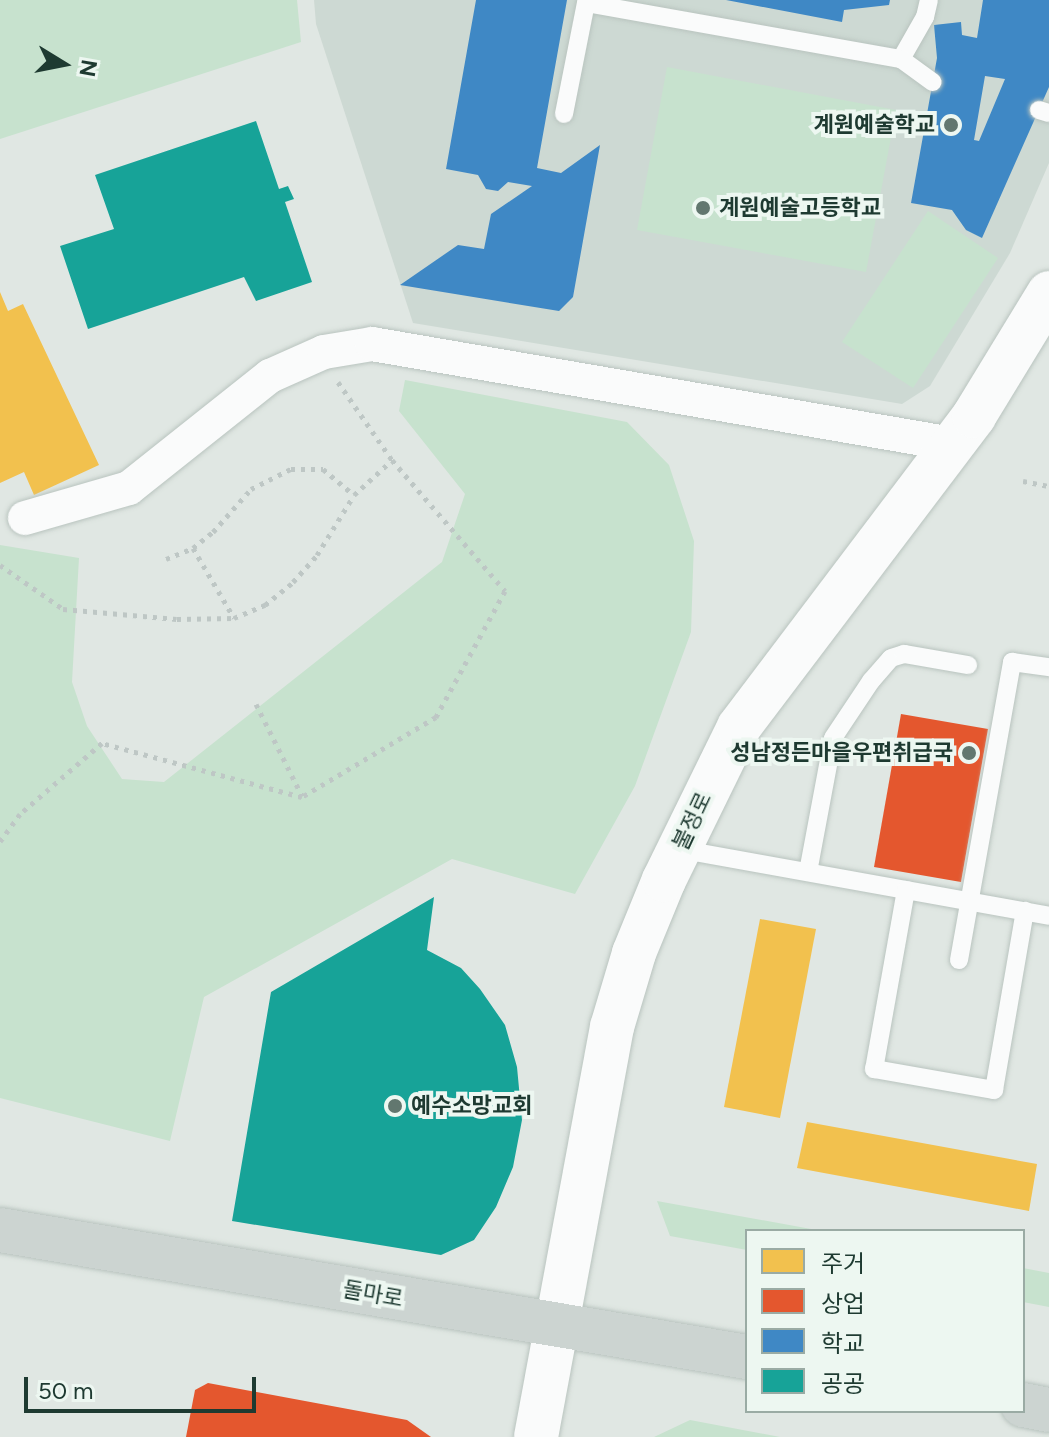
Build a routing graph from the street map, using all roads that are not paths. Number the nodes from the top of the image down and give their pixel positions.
1 (929, 0) edge
2 (901, 59) junction
3 (933, 82) dead end
4 (564, 114) dead end
5 (1049, 293) edge
6 (952, 444) junction
7 (25, 518) dead end
8 (968, 665) dead end
9 (1049, 667) edge
10 (678, 849) junction
11 (808, 872) junction
12 (906, 890) junction
13 (969, 902) junction
14 (1025, 911) junction
15 (1049, 916) edge
16 (959, 960) dead end
17 (0, 1230) edge
18 (555, 1324) junction
19 (745, 1357) edge
20 (1025, 1405) edge
21 (1049, 1410) edge
22 (536, 1437) edge

1 - 2 lane
2 - 3 lane
2 - 4 lane
5 - 6 main road, 불정로
6 - 7 street
6 - 10 main road, 불정로
8 - 11 lane
9 - 13 lane
10 - 11 lane
10 - 18 main road, 불정로
11 - 12 lane
12 - 13 lane
12 - 14 lane
13 - 14 lane
13 - 16 lane
14 - 15 lane
17 - 18 main road, 돌마로
18 - 19 main road, 돌마로
18 - 22 main road, 불정로
20 - 21 main road

